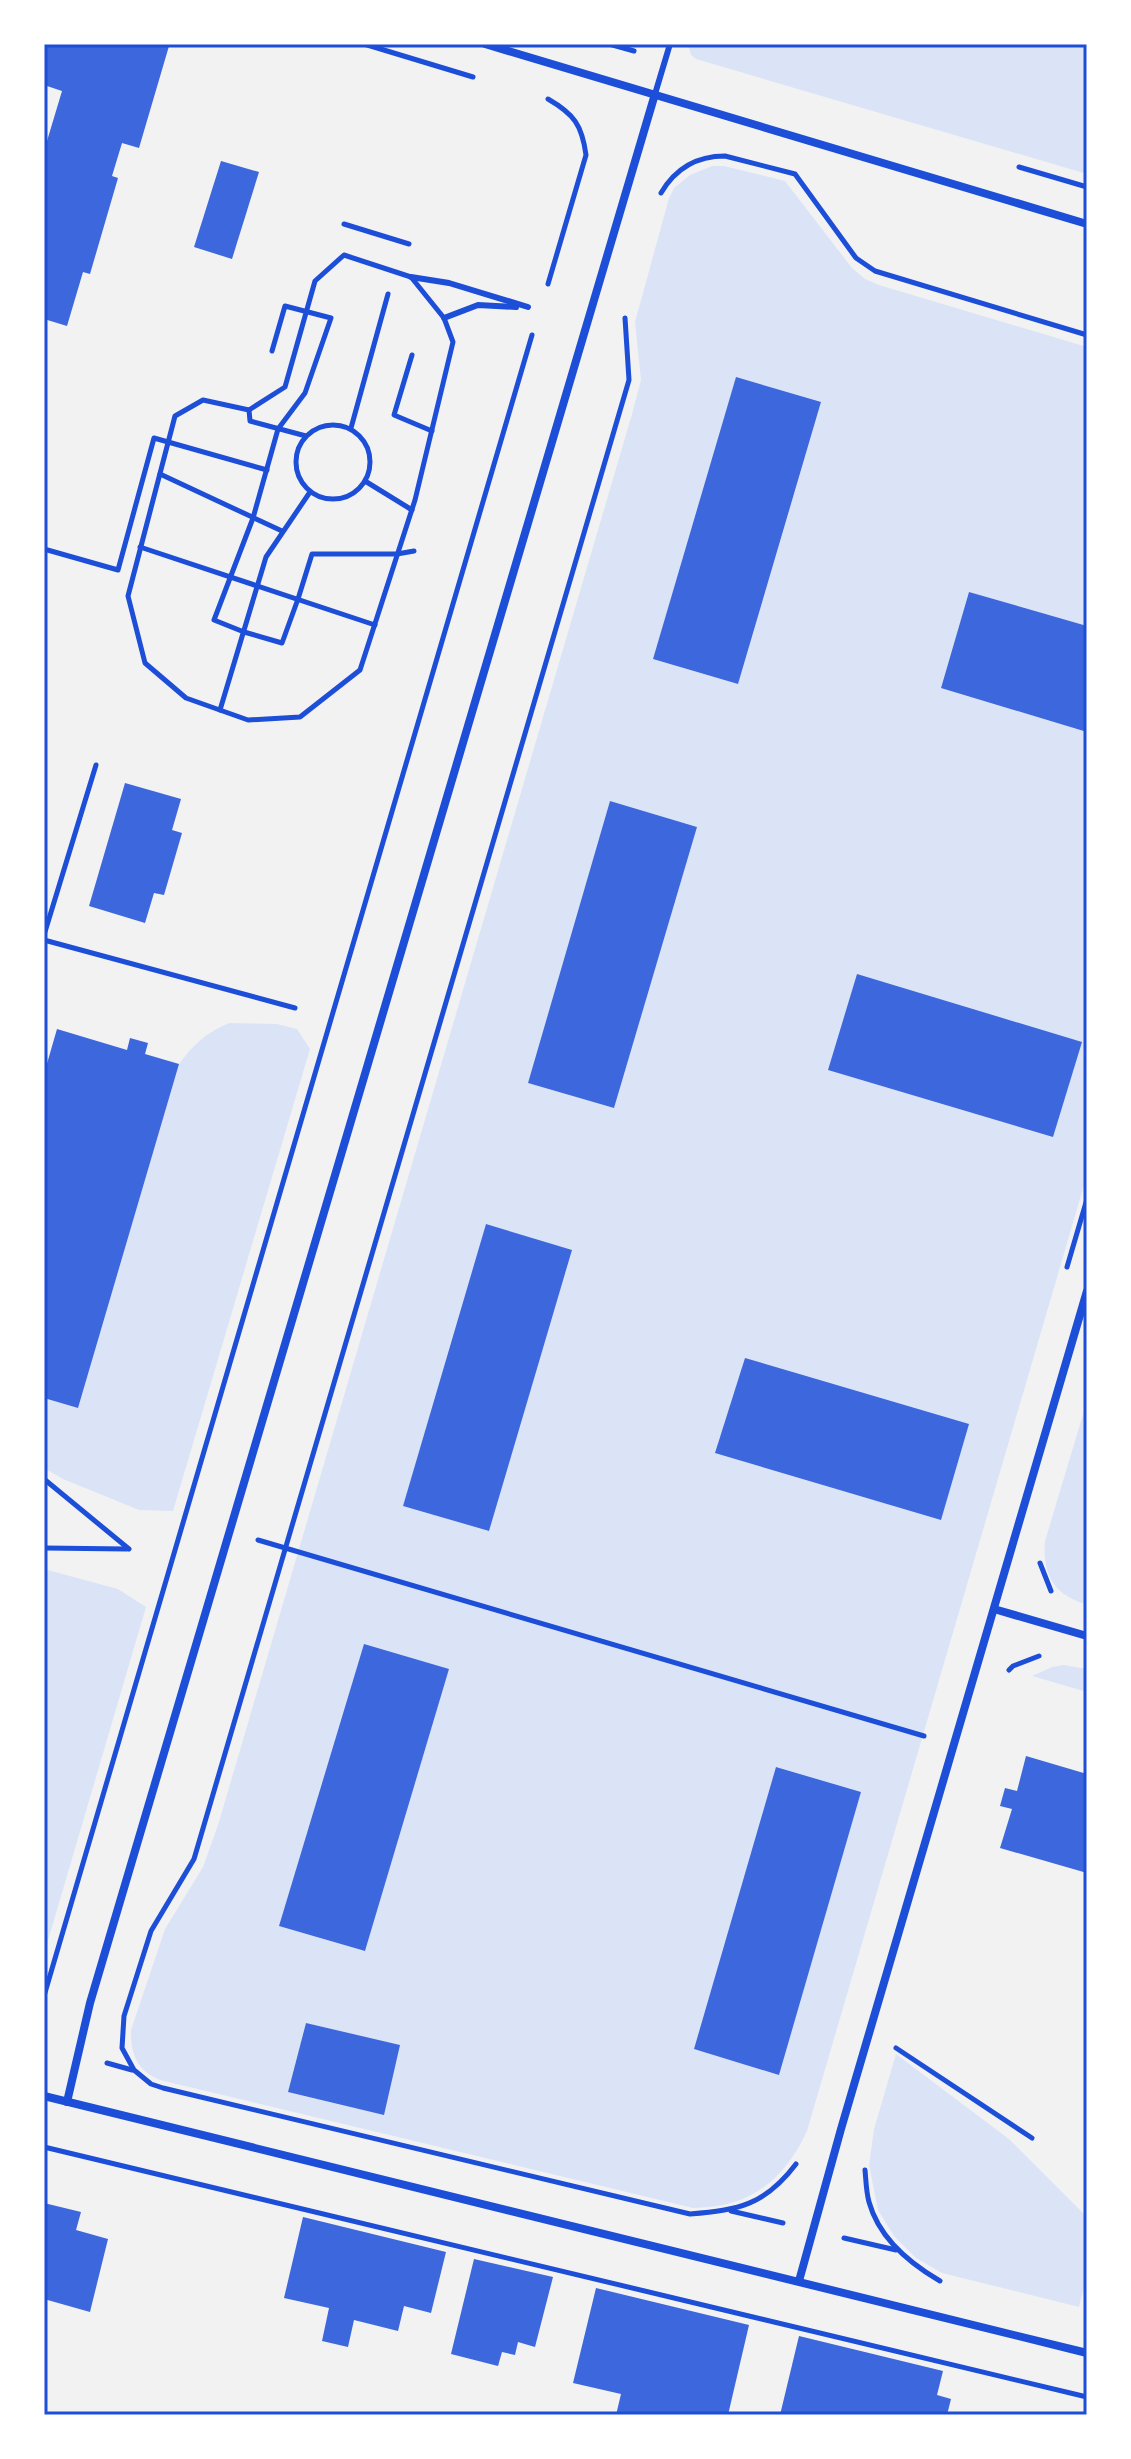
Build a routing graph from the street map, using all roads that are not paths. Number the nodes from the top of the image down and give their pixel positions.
1 (485, 44) edge
2 (670, 44) edge
3 (655, 94) junction
4 (1087, 224) edge
5 (411, 277) road end
6 (444, 318) road end
7 (1087, 1291) edge
8 (994, 1609) junction
9 (1087, 1636) edge
10 (44, 2096) edge
11 (67, 2102) junction
12 (799, 2281) junction
13 (1087, 2353) edge

1 - 3 street
2 - 3 lane
3 - 4 street
3 - 11 street
5 - 6 lane
7 - 8 street
8 - 9 street
8 - 12 street
10 - 11 street
11 - 12 street
12 - 13 street

